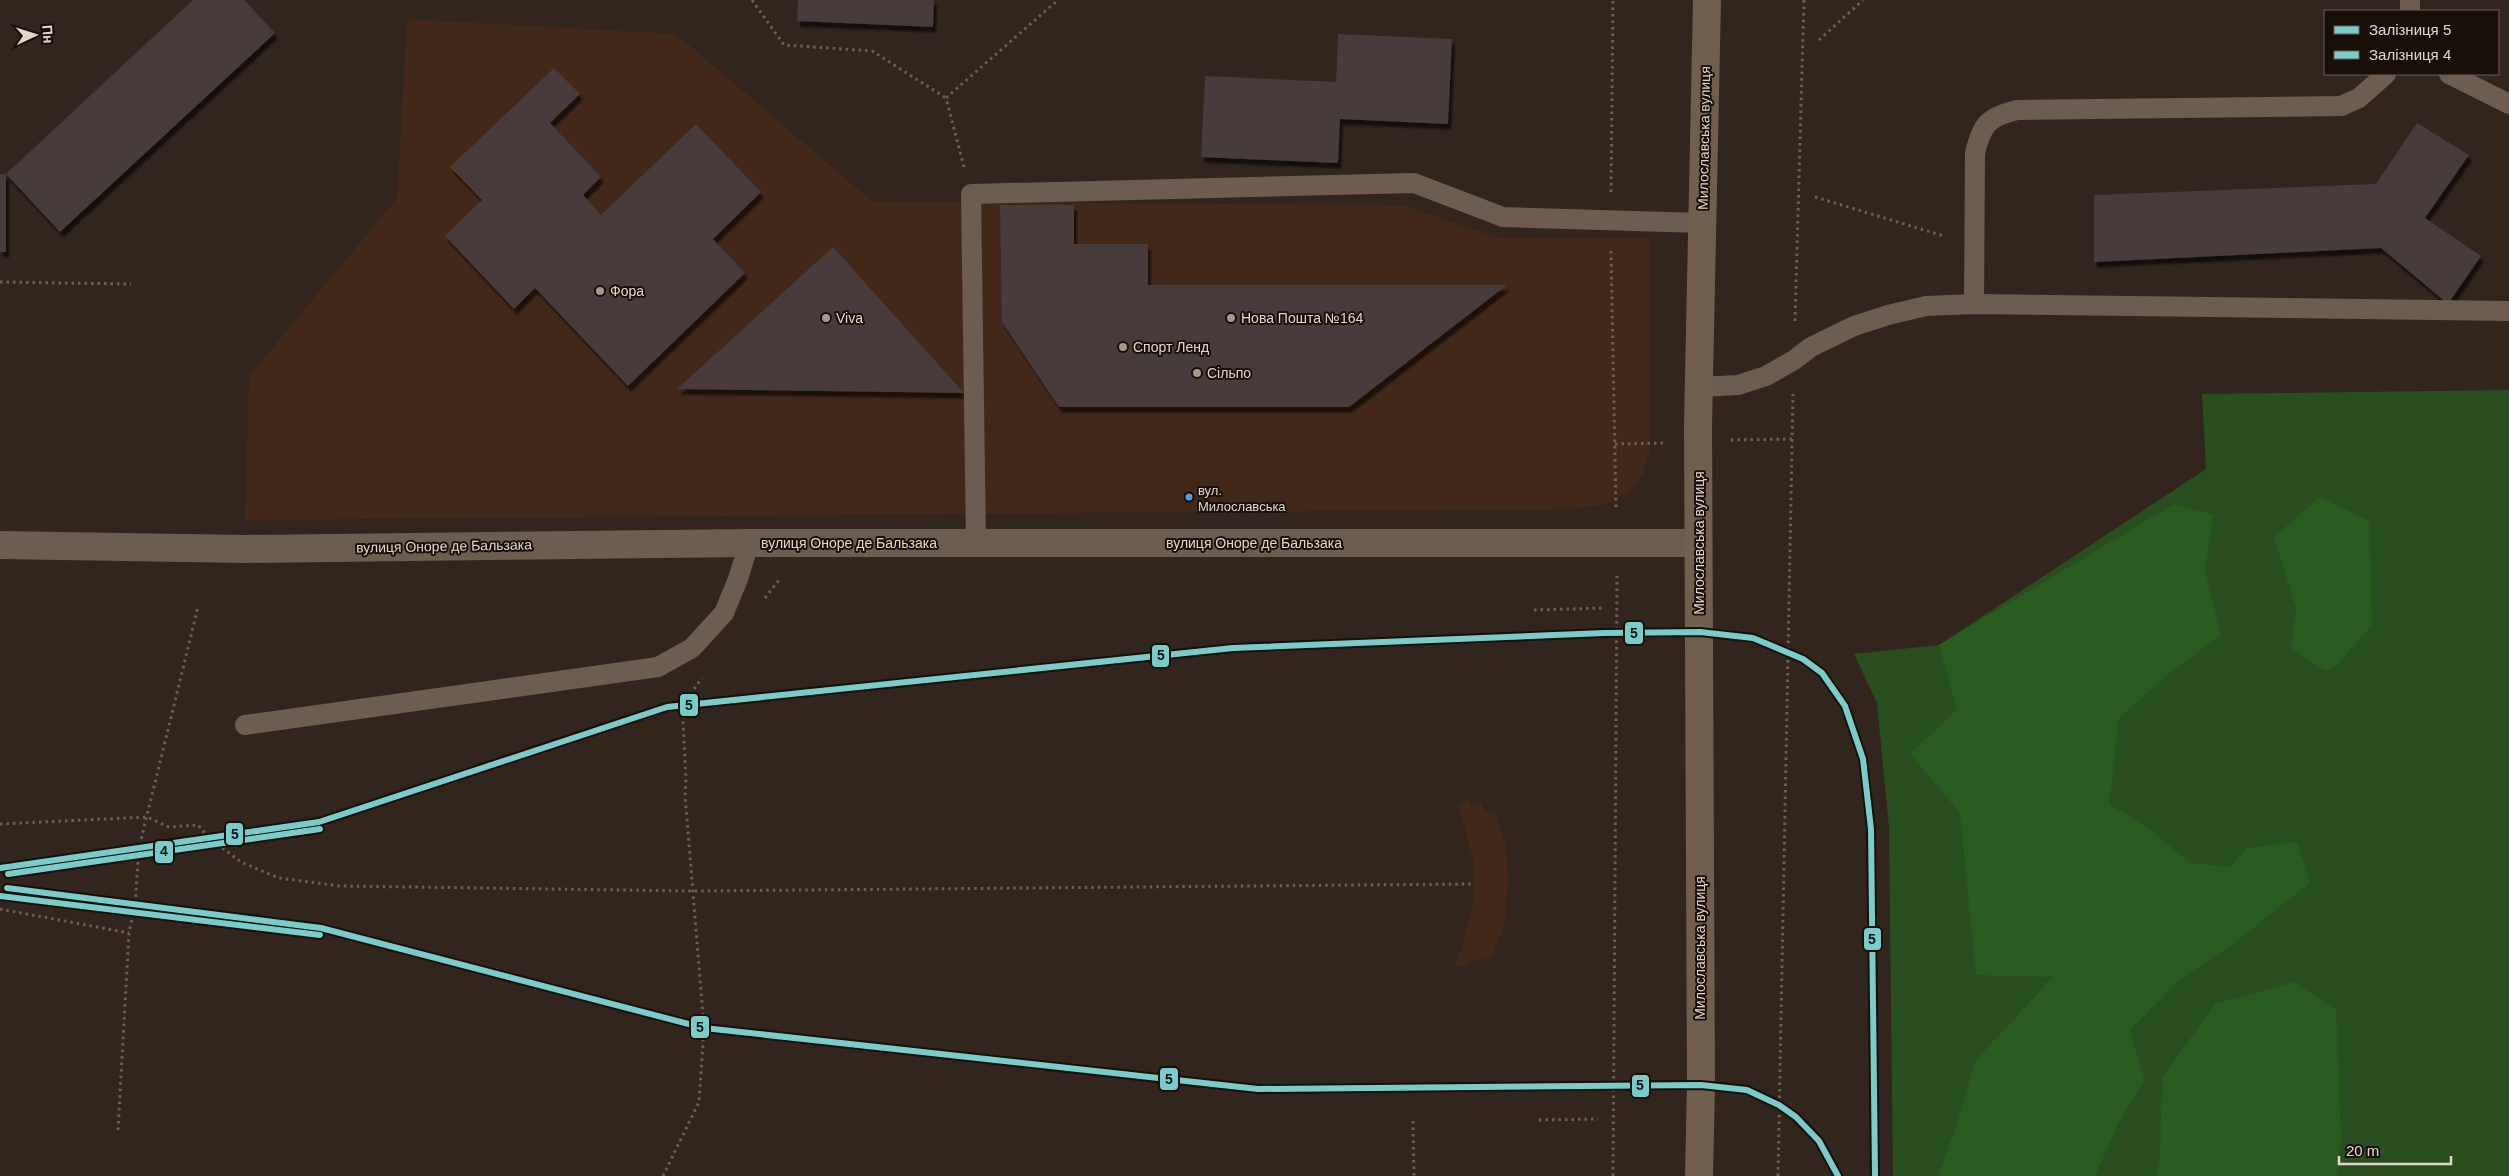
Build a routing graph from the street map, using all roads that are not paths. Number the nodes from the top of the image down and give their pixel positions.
1 (1707, 0) edge
2 (2385, 75) edge
3 (2451, 75) edge
4 (2509, 104) edge
5 (1702, 223) junction
6 (1974, 304) junction
7 (2509, 311) edge
8 (1699, 386) junction
9 (748, 543) junction
10 (1698, 543) junction
11 (976, 544) junction
12 (0, 545) edge
13 (245, 724) dead end
14 (1699, 1176) edge

1 - 5 main road, Милославська вулиця
2 - 6 lane
3 - 4 lane
5 - 8 main road, Милославська вулиця
5 - 11 lane
6 - 7 lane
6 - 8 lane
8 - 10 main road, Милославська вулиця
9 - 11 street, вулиця Оноре де Бальзака
9 - 12 street, вулиця Оноре де Бальзака
9 - 13 lane
10 - 11 street, вулиця Оноре де Бальзака
10 - 14 main road, Милославська вулиця

